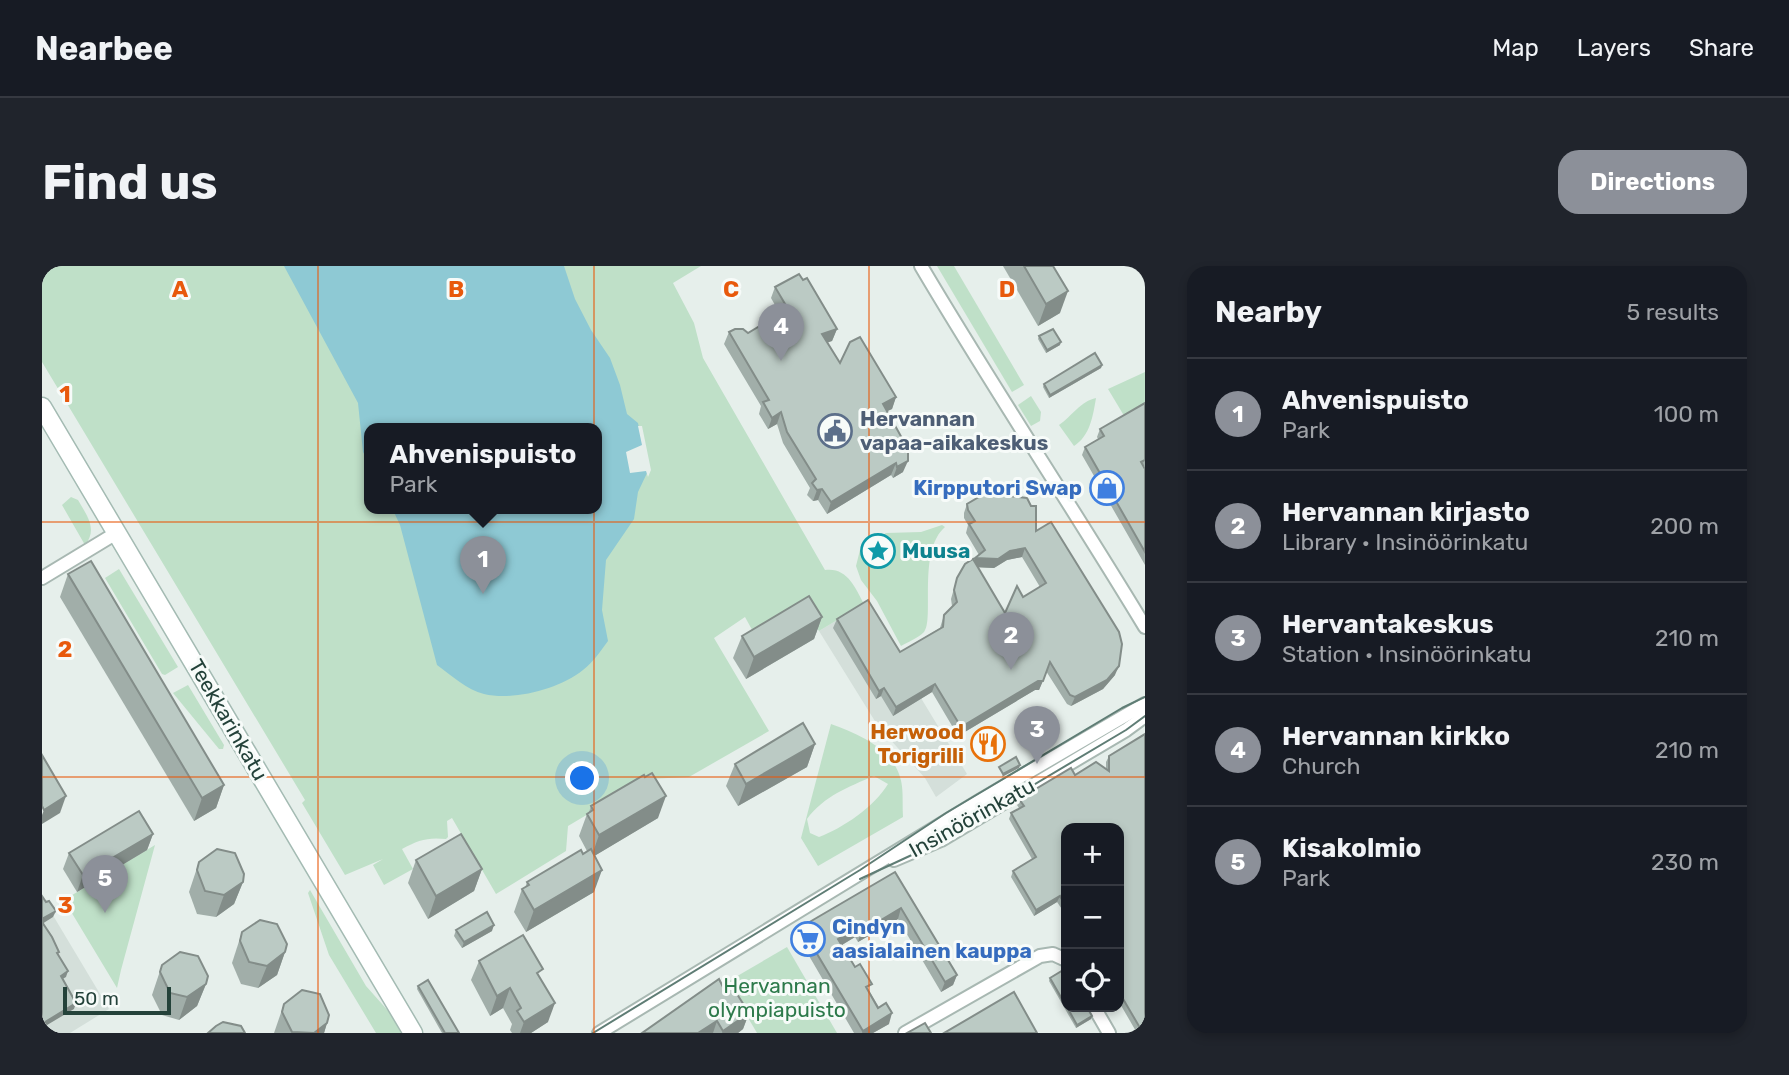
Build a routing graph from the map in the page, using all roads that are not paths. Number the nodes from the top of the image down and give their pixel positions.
1 (921, 266) edge
2 (42, 407) edge
3 (118, 531) junction
4 (42, 578) edge
5 (1145, 627) edge
6 (1145, 704) edge
7 (1145, 716) edge
8 (867, 869) junction
9 (1061, 958) edge
10 (1097, 1012) edge
11 (413, 1033) edge
12 (598, 1033) edge
13 (905, 1033) edge
14 (1109, 1033) edge

1 - 5 street
2 - 3 street, Teekkarinkatu
3 - 4 street
3 - 11 street, Teekkarinkatu
6 - 8 street, Insinöörinkatu
7 - 8 street, Insinöörinkatu
8 - 12 street, Insinöörinkatu
9 - 13 street
10 - 14 street

